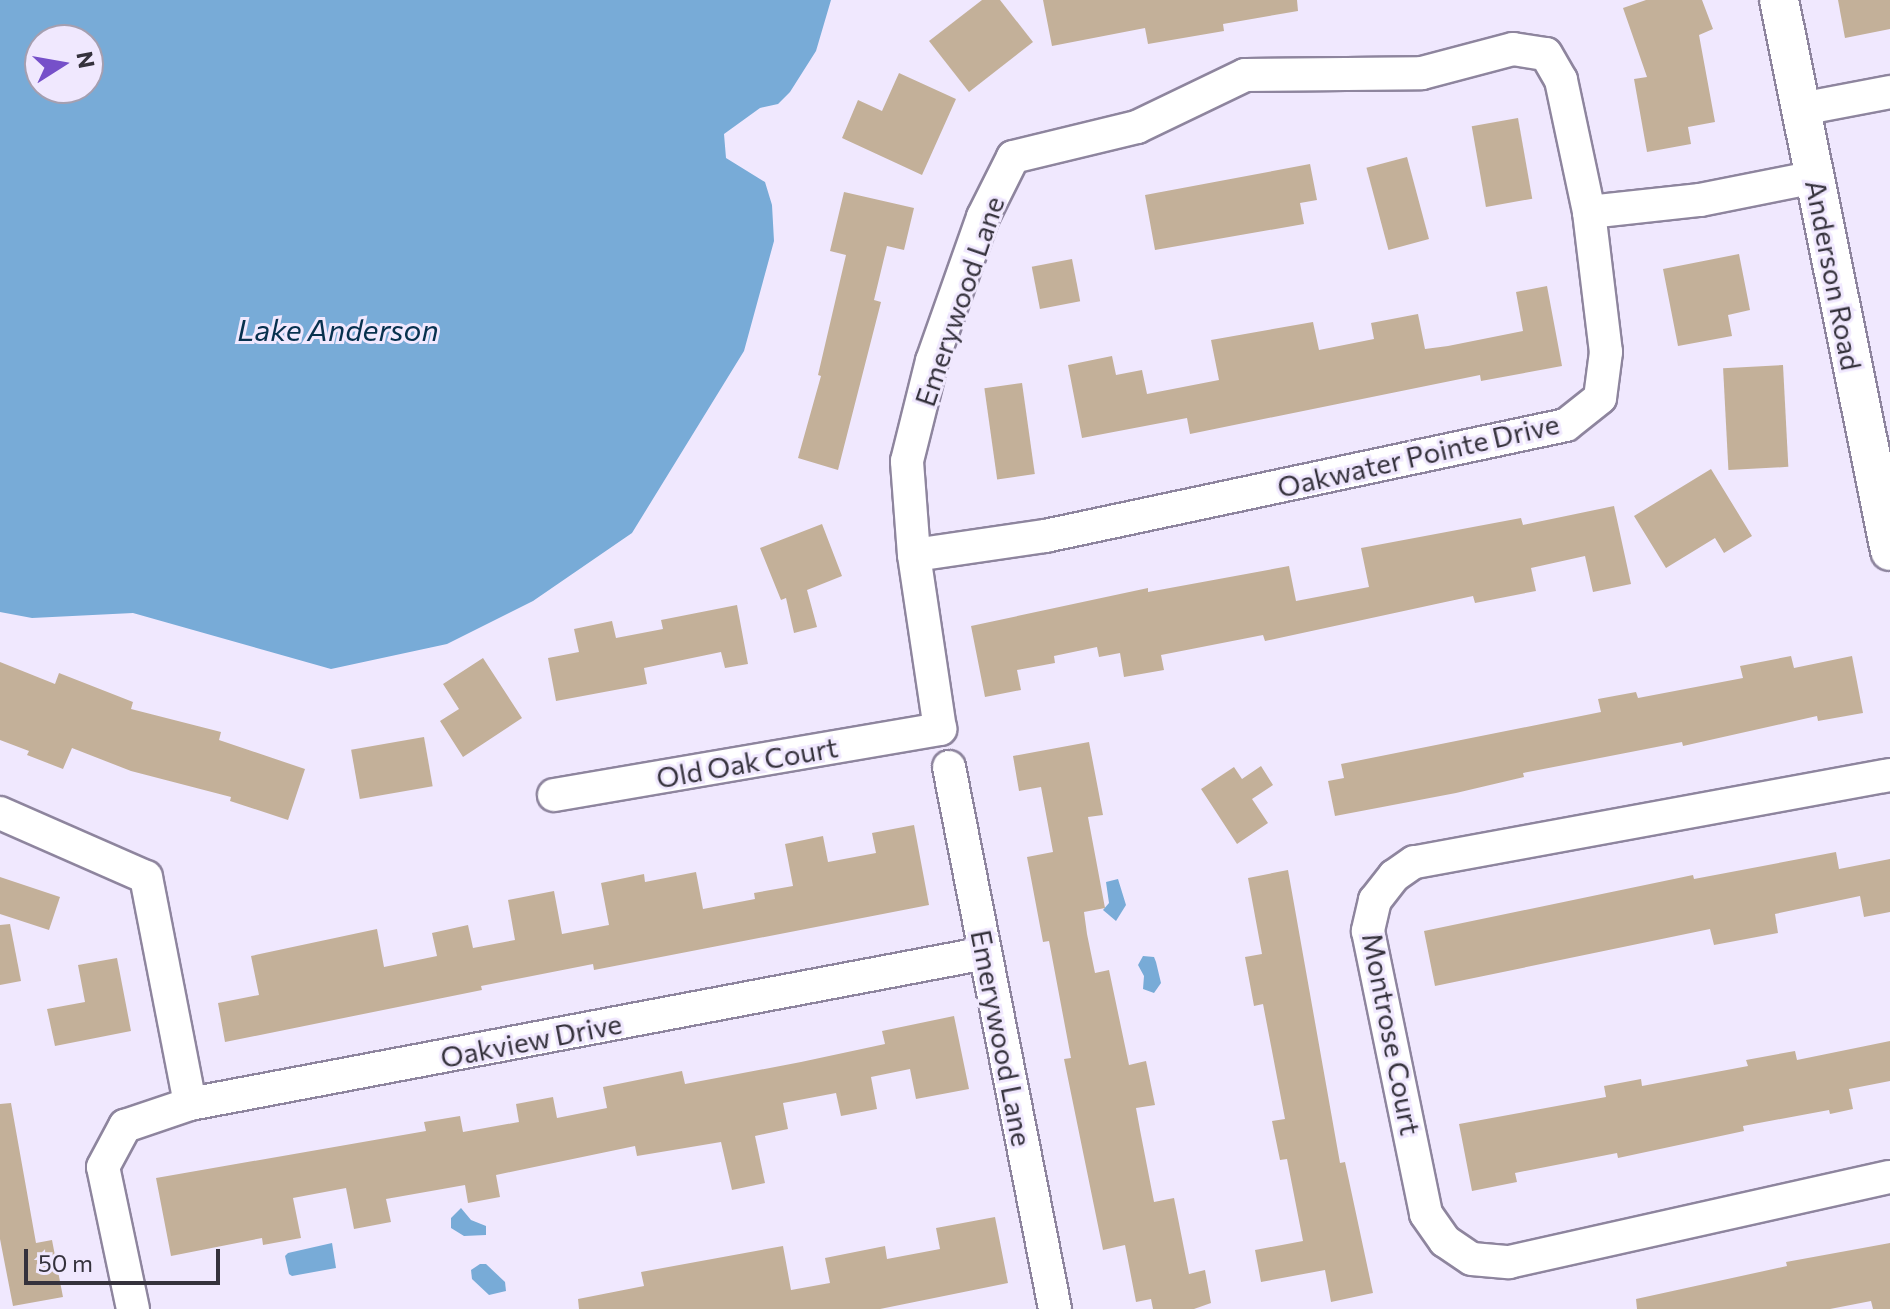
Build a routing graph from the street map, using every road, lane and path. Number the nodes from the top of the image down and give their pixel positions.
1 (1779, 0) edge
2 (1890, 92) edge
3 (1801, 109) junction
4 (1815, 177) junction
5 (1589, 212) junction
6 (1890, 551) edge
7 (914, 555) junction
8 (940, 729) joint
9 (949, 767) dead end
10 (1890, 775) edge
11 (554, 795) dead end
12 (0, 813) edge
13 (985, 953) junction
14 (190, 1104) junction
15 (1890, 1177) edge
16 (133, 1309) edge
17 (1055, 1309) edge

1 - 3 street, Anderson Road
2 - 3 street
3 - 4 street, Anderson Road
4 - 5 street
4 - 6 street, Anderson Road
5 - 7 street, Oakwater Pointe Drive
5 - 7 street, Emerywood Lane
7 - 8 street, Emerywood Lane
8 - 11 street, Old Oak Court
9 - 13 street, Emerywood Lane
10 - 15 street, Montrose Court
12 - 14 street
13 - 14 street, Oakview Drive
13 - 17 street, Emerywood Lane
14 - 16 street, Oakview Drive

